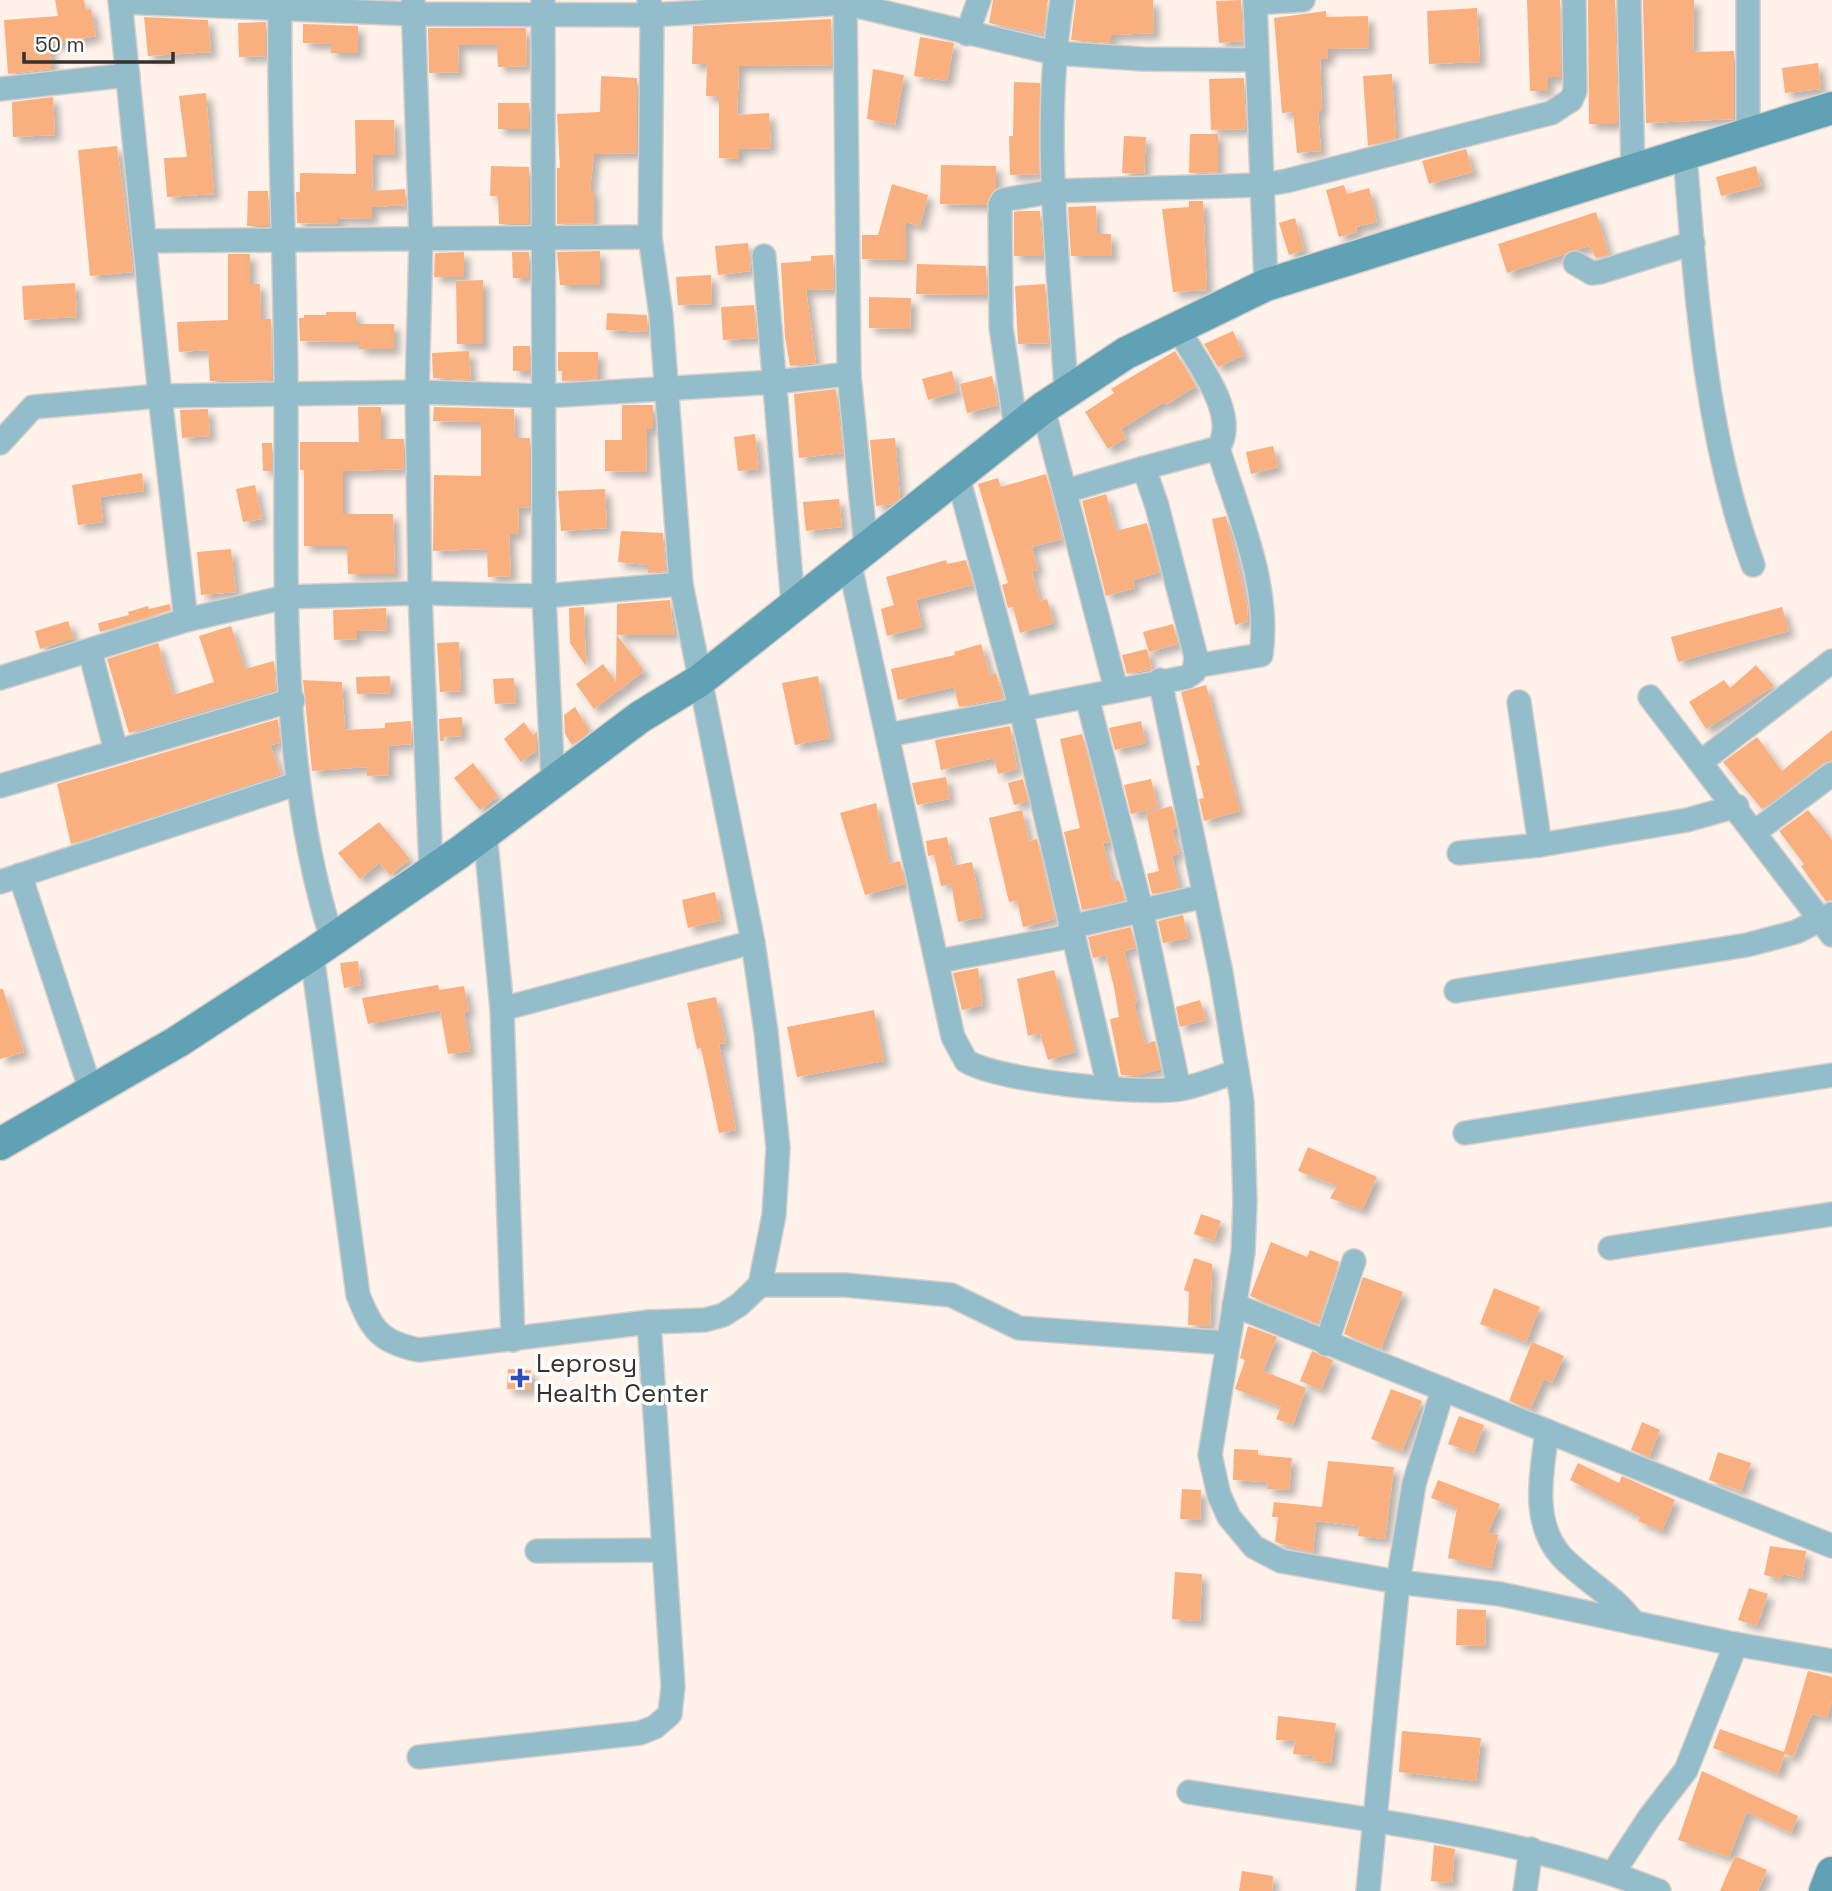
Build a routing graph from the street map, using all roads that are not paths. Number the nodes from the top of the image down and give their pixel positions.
1 (979, 0) edge
2 (1062, 0) edge
3 (1303, 0) edge
4 (1574, 0) edge
5 (1629, 0) edge
6 (1748, 0) edge
7 (120, 1) edge
8 (845, 2) edge
9 (1255, 2) edge
10 (280, 5) edge
11 (413, 7) edge
12 (543, 7) edge
13 (651, 8) edge
14 (967, 34) junction
15 (1054, 53) junction
16 (1256, 60) junction
17 (128, 75) junction
18 (0, 89) edge
19 (1832, 108) edge
20 (1748, 136) junction
21 (1685, 155) junction
22 (1633, 170) junction
23 (1261, 184) junction
24 (1055, 191) junction
25 (650, 237) junction
26 (544, 239) junction
27 (421, 240) junction
28 (145, 241) junction
29 (284, 242) junction
30 (1693, 243) junction
31 (764, 256) dead end
32 (1575, 263) dead end
33 (1266, 285) junction
34 (1177, 327) junction
35 (849, 374) junction
36 (774, 382) junction
37 (667, 388) junction
38 (416, 392) junction
39 (160, 396) junction
40 (286, 396) junction
41 (545, 396) junction
42 (1054, 399) junction
43 (1016, 429) junction
44 (0, 443) edge
45 (1218, 448) junction
46 (1144, 468) junction
47 (958, 477) junction
48 (1066, 491) junction
49 (857, 555) junction
50 (1753, 565) dead end
51 (681, 584) junction
52 (420, 593) junction
53 (544, 596) junction
54 (286, 597) junction
55 (793, 604) junction
56 (186, 620) junction
57 (90, 651) junction
58 (1832, 661) edge
59 (1195, 666) junction
60 (0, 678) edge
61 (1160, 680) junction
62 (699, 681) junction
63 (1116, 689) junction
64 (1087, 697) junction
65 (1650, 697) dead end
66 (293, 700) junction
67 (1519, 702) dead end
68 (1021, 710) junction
69 (888, 735) junction
70 (116, 751) junction
71 (1702, 761) junction
72 (1832, 774) edge
73 (553, 783) junction
74 (296, 784) junction
75 (0, 786) edge
76 (1737, 806) junction
77 (485, 832) junction
78 (1755, 832) junction
79 (1540, 845) junction
80 (1459, 853) dead end
81 (431, 871) junction
82 (10, 879) edge
83 (1205, 896) junction
84 (1142, 912) junction
85 (1828, 923) edge
86 (1071, 932) junction
87 (753, 942) junction
88 (322, 946) junction
89 (939, 961) junction
90 (1456, 991) dead end
91 (502, 1009) junction
92 (1237, 1071) junction
93 (1832, 1075) edge
94 (1109, 1088) junction
95 (1179, 1090) junction
96 (91, 1091) junction
97 (1465, 1133) dead end
98 (2, 1135) edge
99 (1832, 1214) edge
100 (1610, 1248) dead end
101 (1354, 1261) dead end
102 (760, 1285) junction
103 (1234, 1305) junction
104 (649, 1322) junction
105 (513, 1340) junction
106 (1228, 1343) junction
107 (1326, 1344) junction
108 (1443, 1389) junction
109 (1547, 1431) junction
110 (1832, 1546) edge
111 (663, 1550) junction
112 (537, 1551) dead end
113 (1398, 1582) junction
114 (1634, 1623) junction
115 (1735, 1644) junction
116 (1832, 1661) edge
117 (419, 1757) dead end
118 (1189, 1792) dead end
119 (1377, 1823) junction
120 (1531, 1849) junction
121 (1613, 1873) junction
122 (1832, 1873) edge
123 (1368, 1891) edge
124 (1525, 1891) edge
125 (1660, 1891) edge
126 (1825, 1891) edge

1 - 14 street
2 - 15 street
3 - 9 street
4 - 23 street
5 - 22 street
6 - 20 street
7 - 10 street
7 - 17 street
8 - 13 street
8 - 14 street
8 - 35 street
9 - 16 street
10 - 11 street
10 - 29 street
11 - 12 street
11 - 27 street
12 - 13 street
12 - 26 street
13 - 25 street
14 - 15 street
15 - 16 street
15 - 24 street
16 - 23 street
17 - 18 street
17 - 28 street
19 - 20 street
20 - 21 street
21 - 22 street
21 - 30 street
22 - 33 street
23 - 24 street
23 - 33 street
24 - 42 street
24 - 43 street
25 - 26 street
25 - 37 street
26 - 27 street
26 - 41 street
27 - 29 street
27 - 38 street
28 - 29 street
28 - 39 street
29 - 40 street
30 - 32 street
30 - 50 street
31 - 36 street
33 - 34 street
34 - 42 street
34 - 45 street
35 - 36 street
35 - 49 street
36 - 37 street
36 - 55 street
37 - 41 street
37 - 51 street
38 - 40 street
38 - 41 street
38 - 52 street
39 - 40 street
39 - 44 street
39 - 56 street
40 - 54 street
41 - 53 street
42 - 43 street
42 - 48 street
43 - 47 street
45 - 46 street
45 - 59 street
46 - 48 street
46 - 59 street
47 - 49 street
47 - 68 street
48 - 63 street
49 - 55 street
49 - 69 street
51 - 53 street
51 - 62 street
52 - 53 street
52 - 54 street
52 - 81 street
53 - 73 street
54 - 56 street
54 - 66 street
55 - 62 street
56 - 57 street
57 - 60 street
57 - 70 street
58 - 71 street
59 - 61 street
61 - 63 street
61 - 83 street
62 - 73 street
62 - 87 street
63 - 64 street
64 - 68 street
64 - 84 street
65 - 71 street
66 - 70 street
66 - 74 street
67 - 79 street
68 - 69 street
68 - 86 street
69 - 89 street
70 - 75 street
71 - 76 street
72 - 78 street
73 - 77 street
74 - 82 street
74 - 88 street
76 - 78 street
76 - 79 street
77 - 81 street
77 - 91 street
78 - 85 street
79 - 80 street
81 - 88 street
82 - 96 street
83 - 84 street
83 - 92 street
84 - 86 street
84 - 95 street
85 - 90 street
86 - 89 street
86 - 94 street
87 - 91 street
87 - 102 street
88 - 96 street
88 - 105 street
89 - 94 street
91 - 105 street
92 - 95 street
92 - 103 street
93 - 97 street
94 - 95 street
96 - 98 street
99 - 100 street
101 - 107 street
102 - 104 street
102 - 106 street
103 - 106 street
103 - 107 street
104 - 105 street
104 - 111 street
106 - 113 street
107 - 108 street
108 - 109 street
108 - 113 street
109 - 110 street
109 - 114 street
111 - 112 street
111 - 117 street
113 - 114 street
113 - 119 street
114 - 115 street
115 - 116 street
115 - 121 street
118 - 119 street
119 - 120 street
119 - 123 street
120 - 121 street
120 - 124 street
121 - 125 street
122 - 126 street

